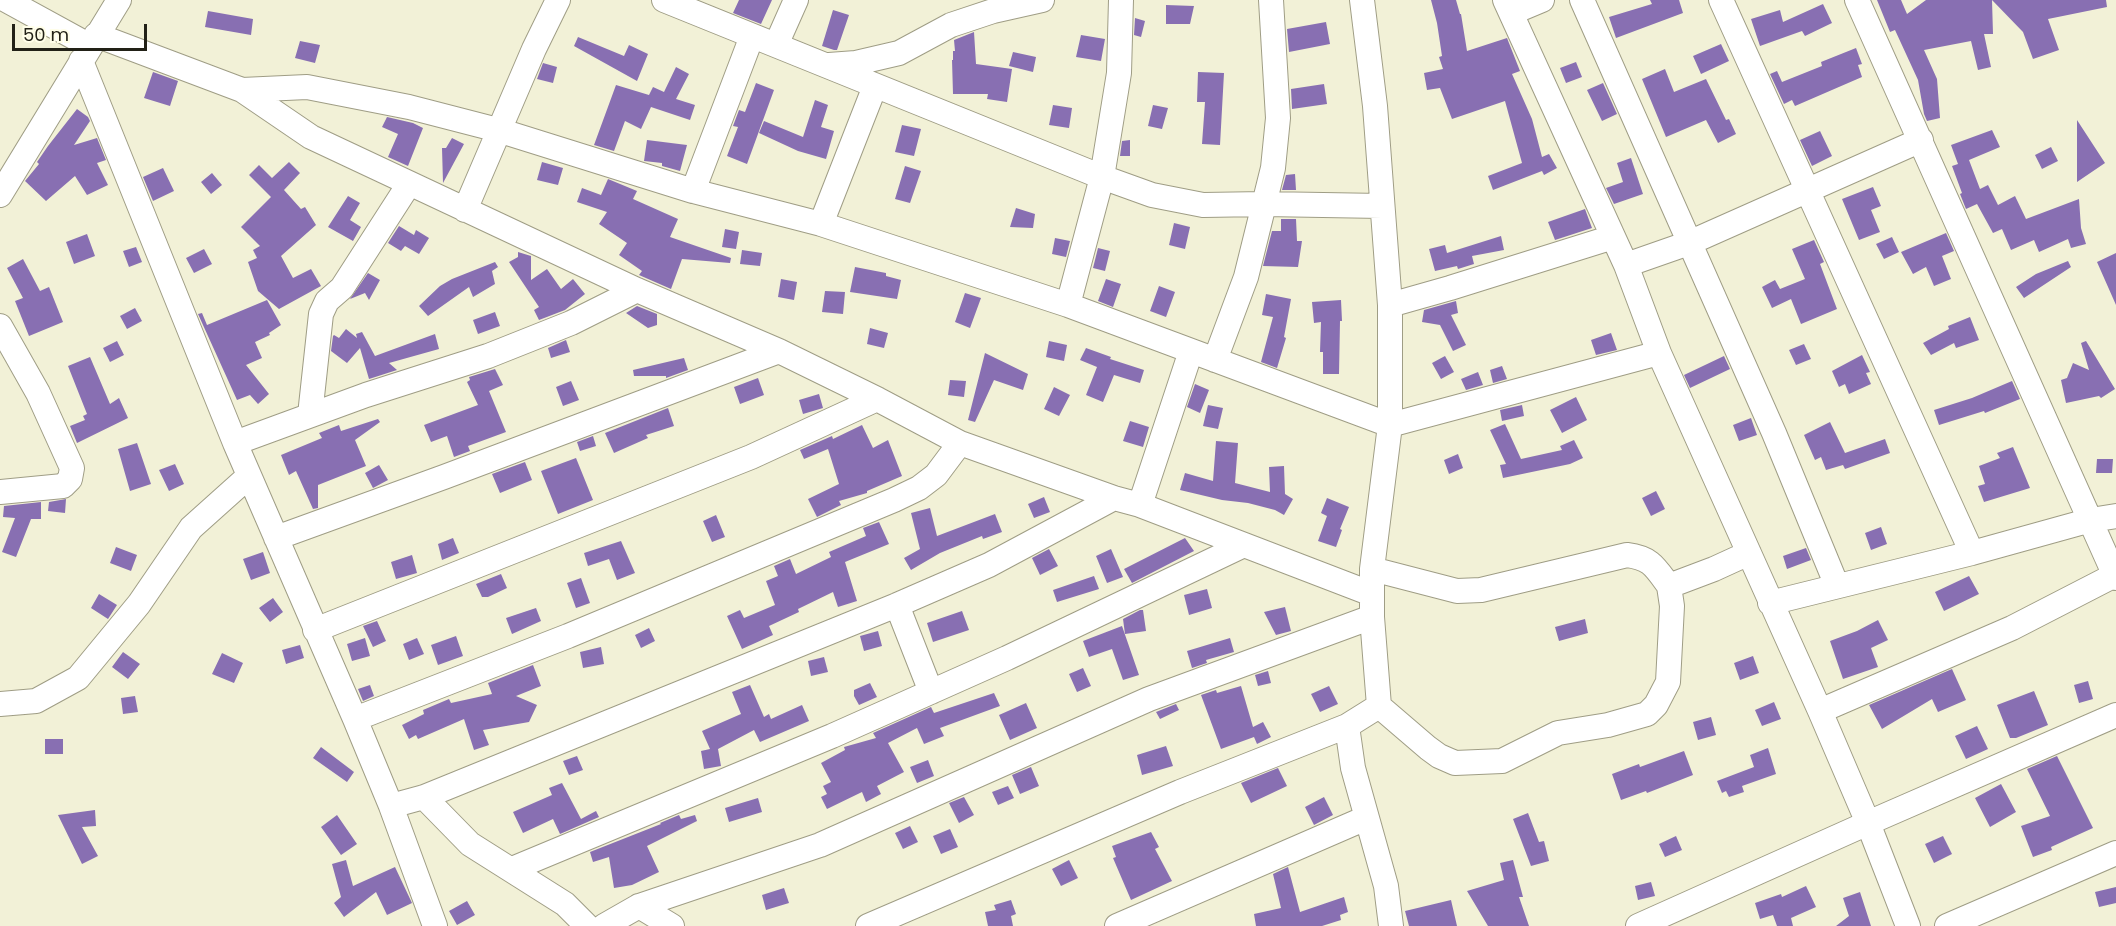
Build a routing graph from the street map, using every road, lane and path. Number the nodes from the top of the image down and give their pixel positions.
1 (6, 0) edge
2 (119, 0) edge
3 (558, 0) edge
4 (796, 0) edge
5 (1042, 0) edge
6 (1121, 0) edge
7 (1271, 0) edge
8 (1362, 0) edge
9 (1542, 0) edge
10 (1582, 0) edge
11 (1721, 0) edge
12 (1857, 0) edge
13 (668, 1) edge
14 (1508, 6) edge
15 (752, 36) junction
16 (776, 45) junction
17 (89, 48) junction
18 (824, 66) junction
19 (875, 86) junction
20 (242, 90) junction
21 (498, 130) junction
22 (1921, 140) junction
23 (1102, 177) junction
24 (409, 184) junction
25 (1808, 190) junction
26 (693, 191) junction
27 (0, 195) edge
28 (1264, 204) junction
29 (1382, 206) junction
30 (465, 210) junction
31 (821, 224) junction
32 (1613, 237) junction
33 (1689, 243) junction
34 (1626, 265) junction
35 (637, 290) junction
36 (1068, 305) junction
37 (1390, 305) junction
38 (0, 326) edge
39 (779, 351) junction
40 (1191, 351) junction
41 (1659, 353) junction
42 (1215, 360) junction
43 (877, 399) junction
44 (310, 415) junction
45 (1390, 424) junction
46 (235, 443) junction
47 (960, 443) junction
48 (249, 476) junction
49 (0, 492) edge
50 (1114, 498) junction
51 (1140, 505) junction
52 (2116, 516) edge
53 (2091, 520) junction
54 (276, 538) junction
55 (1244, 545) junction
56 (1749, 553) junction
57 (1972, 553) junction
58 (1372, 569) junction
59 (2116, 577) edge
60 (1669, 586) junction
61 (1837, 586) junction
62 (1770, 603) junction
63 (897, 605) junction
64 (1372, 606) junction
65 (315, 630) junction
66 (931, 692) junction
67 (0, 704) edge
68 (1379, 706) junction
69 (1820, 711) junction
70 (2116, 716) edge
71 (355, 719) junction
72 (1347, 726) junction
73 (424, 797) junction
74 (391, 806) junction
75 (1366, 818) junction
76 (1868, 823) junction
77 (2116, 853) edge
78 (512, 869) junction
79 (639, 906) junction
80 (1385, 924) edge
81 (435, 926) edge
82 (587, 926) edge
83 (603, 926) edge
84 (672, 926) edge
85 (868, 926) edge
86 (1117, 926) edge
87 (1638, 926) edge
88 (1908, 926) edge
89 (1947, 926) edge

1 - 17 street
2 - 17 street
3 - 21 street
4 - 16 street
5 - 18 street
6 - 23 street
7 - 28 street
8 - 29 street
9 - 14 street
10 - 33 street
11 - 25 street
12 - 22 street
13 - 15 street
14 - 32 street
15 - 16 street
15 - 26 street
16 - 18 street
17 - 20 street
17 - 27 street
17 - 46 street
18 - 19 street
19 - 23 street
19 - 31 street
20 - 21 street
20 - 24 street
21 - 26 street
21 - 30 street
22 - 25 street
22 - 53 street
23 - 28 street
23 - 36 street
24 - 30 street
24 - 44 street
25 - 33 street
25 - 57 street
26 - 31 street
28 - 29 street
28 - 42 street
29 - 37 street
30 - 35 street
31 - 36 street
32 - 34 street
32 - 37 street
33 - 34 street
33 - 61 street
34 - 41 street
35 - 39 street
35 - 44 street
36 - 40 street
37 - 45 street
38 - 49 street
39 - 43 street
39 - 54 street
40 - 42 street
40 - 51 street
41 - 45 street
41 - 56 street
42 - 45 street
43 - 47 street
43 - 65 street
44 - 46 street
45 - 58 street
46 - 48 street
47 - 50 street
47 - 71 street
48 - 54 street
48 - 67 street
50 - 51 street
50 - 63 street
51 - 55 street
52 - 53 street
53 - 57 street
53 - 59 street
54 - 65 street
55 - 64 street
55 - 66 street
56 - 60 street
56 - 62 street
57 - 61 street
58 - 60 street
58 - 64 street
59 - 69 street
60 - 68 street
61 - 62 street
62 - 69 street
63 - 66 street
63 - 73 street
64 - 68 street
64 - 79 street
65 - 71 street
66 - 78 street
68 - 72 street
69 - 76 street
70 - 76 street
71 - 74 street
72 - 75 street
72 - 85 street
73 - 74 street
73 - 78 street
74 - 81 street
75 - 80 street
75 - 86 street
76 - 87 street
76 - 88 street
77 - 89 street
78 - 82 street
79 - 83 street
79 - 84 street

